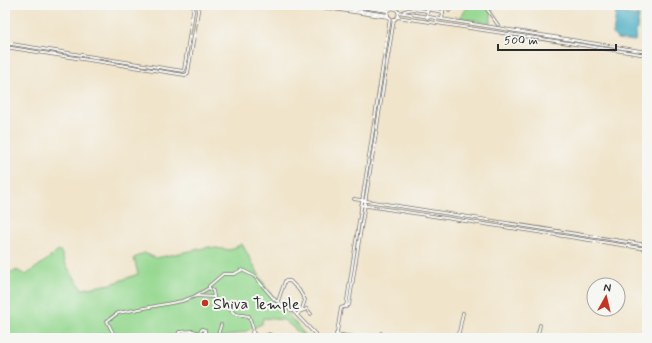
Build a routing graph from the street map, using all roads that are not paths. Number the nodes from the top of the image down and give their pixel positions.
1 (194, 5) edge
2 (199, 5) edge
3 (304, 5) edge
4 (321, 5) edge
5 (328, 5) edge
6 (346, 5) edge
7 (370, 5) edge
8 (392, 5) edge
9 (396, 5) edge
10 (428, 5) edge
11 (444, 5) edge
12 (453, 5) edge
13 (484, 5) edge
14 (389, 8) edge
15 (396, 9) junction
16 (427, 10) junction
17 (404, 11) dead end
18 (449, 11) dead end
19 (398, 12) junction
20 (443, 12) junction
21 (389, 17) junction
22 (397, 17) junction
23 (427, 18) junction
24 (394, 19) junction
25 (442, 19) junction
26 (451, 21) junction
27 (451, 25) junction
28 (498, 25) dead end
29 (5, 43) edge
30 (5, 47) edge
31 (647, 52) edge
32 (647, 55) edge
33 (184, 71) junction
34 (185, 75) junction
35 (354, 199) dead end
36 (362, 200) junction
37 (366, 201) junction
38 (361, 205) junction
39 (365, 205) junction
40 (392, 206) junction
41 (391, 209) junction
42 (647, 245) edge
43 (647, 249) edge
44 (209, 288) junction
45 (195, 297) junction
46 (214, 297) junction
47 (278, 302) junction
48 (346, 307) junction
49 (300, 312) junction
50 (463, 313) dead end
51 (311, 314) dead end
52 (297, 315) junction
53 (221, 325) dead end
54 (540, 325) dead end
55 (253, 332) junction
56 (382, 332) dead end
57 (199, 333) junction
58 (336, 334) junction
59 (124, 338) edge
60 (177, 338) edge
61 (201, 338) edge
62 (206, 338) edge
63 (217, 338) edge
64 (251, 338) edge
65 (258, 338) edge
66 (276, 338) edge
67 (319, 338) edge
68 (336, 338) edge
69 (361, 338) edge
70 (381, 338) edge
71 (454, 338) edge
72 (537, 338) edge

1 - 33 street
2 - 34 street
3 - 21 street
4 - 5 street
5 - 21 street
6 - 14 street
7 - 14 street
8 - 14 street
9 - 15 street
10 - 16 street
11 - 20 street
12 - 18 street
13 - 28 street
14 - 15 street
14 - 21 street
15 - 19 street
16 - 17 street
16 - 20 street
16 - 23 street
19 - 22 street
19 - 23 street
20 - 25 street
21 - 24 street
21 - 36 street
22 - 24 street
22 - 27 street
23 - 25 street
24 - 37 street
25 - 26 street
26 - 27 street
26 - 31 street
27 - 32 street
29 - 33 street
30 - 34 street
33 - 34 street
35 - 36 street
36 - 37 street
36 - 38 street
37 - 39 street
37 - 40 street
38 - 39 street
38 - 48 street
39 - 41 street
39 - 48 street
40 - 41 street
40 - 42 street
41 - 43 street
44 - 45 street
44 - 46 street
44 - 47 street
45 - 46 street
45 - 59 street
46 - 55 street
47 - 49 street
47 - 52 street
48 - 58 street
49 - 51 street
49 - 52 street
50 - 71 street
52 - 67 street
53 - 63 street
54 - 72 street
55 - 64 street
55 - 65 street
56 - 70 street
57 - 60 street
57 - 61 street
57 - 62 street
58 - 68 street
58 - 69 street
65 - 66 street

